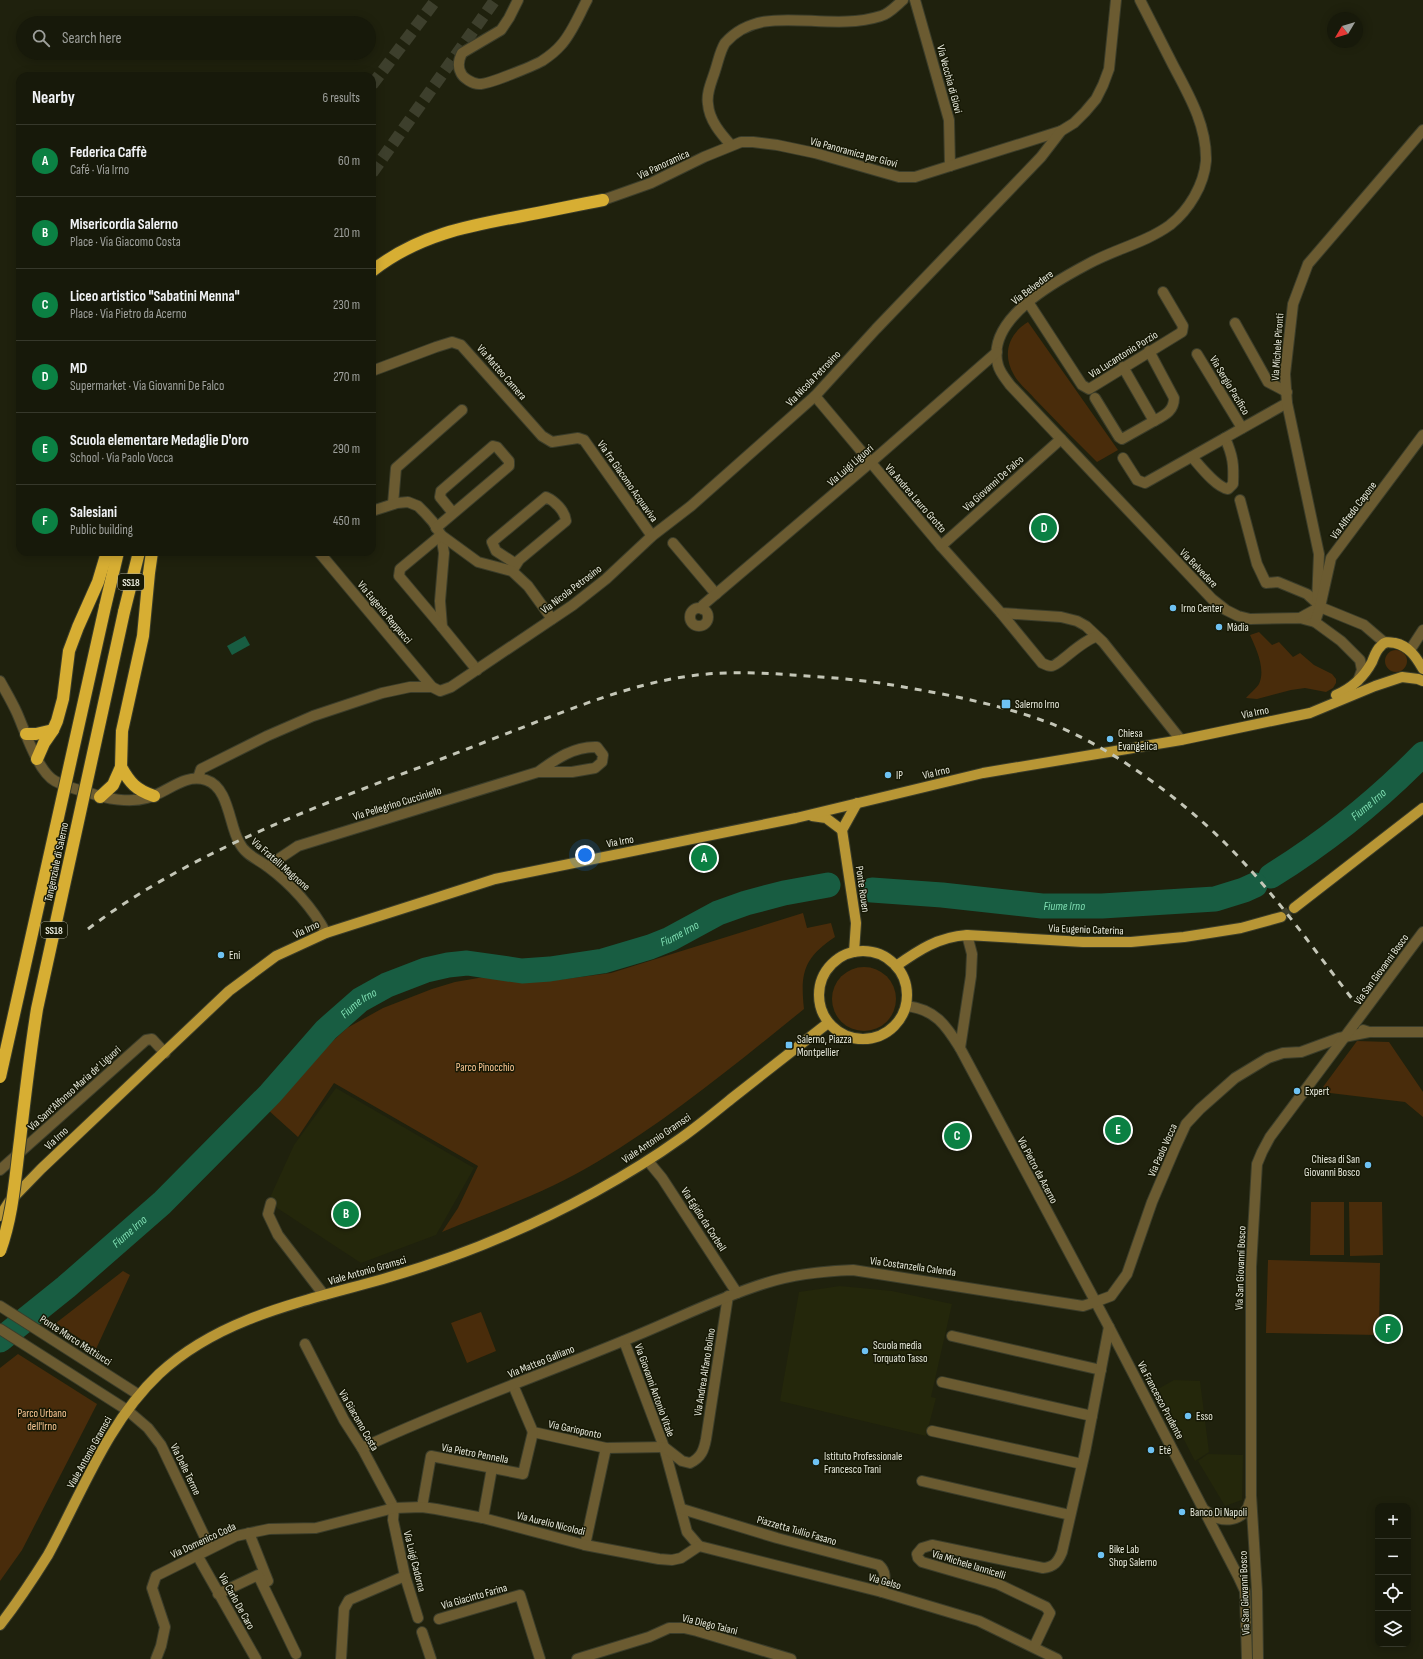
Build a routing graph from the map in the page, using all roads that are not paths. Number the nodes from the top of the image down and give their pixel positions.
1 (518, 0) edge
2 (587, 0) edge
3 (903, 0) edge
4 (915, 0) edge
5 (1116, 0) edge
6 (1140, 0) edge
7 (793, 9) dead end
8 (744, 19) dead end
9 (1061, 130) junction
10 (1423, 130) edge
11 (731, 145) junction
12 (950, 166) junction
13 (603, 200) joint
14 (376, 268) edge
15 (1163, 292) dead end
16 (1028, 302) junction
17 (1235, 324) dead end
18 (1149, 351) junction
19 (997, 352) junction
20 (1197, 354) dead end
21 (1123, 367) junction
22 (376, 370) edge
23 (815, 396) junction
24 (1287, 397) junction
25 (1095, 398) dead end
26 (462, 410) dead end
27 (1157, 419) junction
28 (1242, 428) junction
29 (1423, 435) edge
30 (1225, 438) junction
31 (1061, 439) junction
32 (584, 440) joint
33 (1192, 457) junction
34 (1123, 458) dead end
35 (870, 463) junction
36 (1240, 500) dead end
37 (393, 504) junction
38 (376, 510) edge
39 (453, 513) junction
40 (439, 532) junction
41 (652, 536) junction
42 (673, 542) dead end
43 (941, 546) junction
44 (106, 556) edge
45 (117, 556) edge
46 (138, 556) edge
47 (151, 556) edge
48 (322, 556) edge
49 (514, 568) junction
50 (716, 594) junction
51 (1319, 605) junction
52 (703, 607) dead end
53 (1001, 613) junction
54 (1300, 618) junction
55 (552, 619) junction
56 (1315, 622) junction
57 (442, 628) junction
58 (1423, 630) edge
59 (1096, 636) junction
60 (1385, 643) junction
61 (1410, 650) junction
62 (1421, 667) edge
63 (477, 670) junction
64 (1358, 680) junction
65 (0, 681) edge
66 (1423, 681) edge
67 (432, 687) junction
68 (1310, 713) junction
69 (54, 730) junction
70 (26, 734) junction
71 (1181, 740) junction
72 (37, 759) junction
73 (121, 767) junction
74 (538, 772) junction
75 (198, 778) junction
76 (154, 796) junction
77 (100, 797) junction
78 (857, 803) junction
79 (1423, 808) edge
80 (808, 815) junction
81 (842, 830) junction
82 (269, 867) junction
83 (1294, 908) tunnel mouth
84 (1280, 917) tunnel mouth
85 (1423, 932) edge
86 (326, 933) junction
87 (967, 935) junction
88 (854, 952) junction
89 (896, 966) junction
90 (906, 1006) junction
91 (1360, 1018) junction
92 (828, 1023) junction
93 (1369, 1032) junction
94 (1423, 1032) edge
95 (1346, 1037) junction
96 (1324, 1045) junction
97 (960, 1048) junction
98 (165, 1053) junction
99 (1320, 1070) junction
100 (0, 1077) edge
101 (648, 1160) junction
102 (0, 1170) edge
103 (10, 1202) junction
104 (271, 1203) dead end
105 (0, 1208) edge
106 (0, 1216) edge
107 (0, 1251) edge
108 (733, 1294) junction
109 (324, 1295) junction
110 (1095, 1302) junction
111 (0, 1306) edge
112 (1109, 1327) junction
113 (0, 1329) edge
114 (952, 1336) dead end
115 (624, 1341) junction
116 (305, 1344) dead end
117 (1101, 1370) junction
118 (942, 1382) dead end
119 (513, 1385) junction
120 (139, 1394) junction
121 (127, 1410) junction
122 (1092, 1416) junction
123 (932, 1431) dead end
124 (533, 1432) junction
125 (362, 1448) junction
126 (606, 1448) junction
127 (664, 1448) junction
128 (1082, 1464) junction
129 (492, 1468) junction
130 (922, 1481) dead end
131 (1251, 1495) junction
132 (394, 1508) junction
133 (422, 1508) junction
134 (682, 1509) junction
135 (1205, 1510) junction
136 (1070, 1515) junction
137 (483, 1518) junction
138 (249, 1533) junction
139 (585, 1544) junction
140 (699, 1546) junction
141 (210, 1548) junction
142 (197, 1555) junction
143 (405, 1576) junction
144 (882, 1592) junction
145 (218, 1594) junction
146 (418, 1618) dead end
147 (439, 1619) dead end
148 (0, 1626) edge
149 (422, 1632) dead end
150 (297, 1642) dead end
151 (1034, 1647) junction
152 (296, 1654) dead end
153 (156, 1659) edge
154 (256, 1659) edge
155 (341, 1659) edge
156 (431, 1659) edge
157 (540, 1659) edge
158 (577, 1659) edge
159 (791, 1659) edge
160 (1057, 1659) edge
161 (1247, 1659) edge
162 (1258, 1659) edge

1 - 2 street
3 - 7 street
4 - 12 street, Via Vecchia di Giovi
5 - 9 street, Via Nicola Petrosino
6 - 16 street, Via Belvedere
8 - 11 street
9 - 12 street, Via Panoramica per Giovi
9 - 23 street, Via Nicola Petrosino
10 - 24 street, Via Michele Pironti
11 - 12 street, Via Panoramica per Giovi
11 - 13 street, Via Panoramica
13 - 14 highway
15 - 18 street, Via Lucantonio Porzio
16 - 19 street, Via Belvedere
16 - 21 street, Via Lucantonio Porzio
17 - 24 street
18 - 21 street, Via Lucantonio Porzio
18 - 27 street
19 - 31 street, Via Belvedere
19 - 35 street, Via Luigi Liguori
20 - 28 street, Via Sergio Pacifico
21 - 27 street
22 - 32 street, Via Matteo Camera
23 - 35 street, Via Andrea Lauro Grotto
23 - 41 street, Via Nicola Petrosino
24 - 28 street
24 - 51 street, Via Michele Pironti
25 - 27 street
26 - 37 street
28 - 30 street
29 - 51 street, Via Alfredo Capone
30 - 33 street
30 - 33 street
31 - 43 street, Via Giovanni De Falco
31 - 54 street, Via Belvedere
32 - 41 street, Via fra Giacomo Acquaviva
33 - 34 street
35 - 43 street, Via Andrea Lauro Grotto
35 - 50 street, Via Luigi Liguori
36 - 51 street
37 - 38 street
37 - 40 street
39 - 39 street
39 - 40 street
40 - 49 street
40 - 57 street
40 - 57 street
41 - 55 street, Via Nicola Petrosino
42 - 50 street
43 - 53 street, Via Andrea Lauro Grotto
44 - 69 highway
45 - 100 highway, Tangenziale di Salerno / SS18, bridge
46 - 107 highway, Tangenziale di Salerno / SS18, bridge
47 - 73 highway
48 - 67 street, Via Eugenio Reppucci
49 - 49 street
49 - 55 street
50 - 52 street, Via Luigi Liguori
51 - 54 street, Via Belvedere
51 - 56 street
51 - 60 street
53 - 59 street
53 - 59 street, Via Andrea Lauro Grotto
54 - 56 street, Via Belvedere
55 - 63 street, Via Nicola Petrosino
56 - 64 street, Via Belvedere
57 - 63 street
58 - 61 street
59 - 71 street
60 - 61 main road
60 - 64 main road, Via Irno
61 - 62 main road
63 - 67 street, Via Nicola Petrosino
64 - 68 main road, Via Irno
65 - 70 street
66 - 68 main road, Via Irno
67 - 75 street, Via Nicola Petrosino
68 - 71 main road, Via Irno
69 - 70 highway
69 - 72 highway
70 - 72 street
71 - 78 main road, Via Irno
72 - 77 street
73 - 76 highway
73 - 77 highway
74 - 74 street, Via Pellegrino Cucciniello
74 - 82 street, Via Pellegrino Cucciniello
75 - 76 street
75 - 82 street, Via Fratelli Magnone
76 - 77 street
78 - 80 main road, Via Irno
78 - 81 main road
79 - 83 main road
80 - 81 main road
80 - 86 main road, Via Irno
81 - 88 main road, Ponte Rouen
82 - 86 street, Via Fratelli Magnone
84 - 87 main road, Via Eugenio Caterina
85 - 91 street, Via San Giovanni Bosco
86 - 98 main road, Via Irno
87 - 89 main road, Via Eugenio Caterina
87 - 97 street
88 - 89 main road
88 - 92 main road
89 - 90 main road
90 - 92 main road
90 - 97 street, Via Pietro da Acerno
91 - 93 street
91 - 95 street, Via San Giovanni Bosco
92 - 101 main road, Viale Antonio Gramsci
93 - 94 street, Via Paolo Vocca
93 - 95 street, Via Paolo Vocca
95 - 96 street, Via Paolo Vocca
95 - 99 street, Via San Giovanni Bosco
96 - 99 street
96 - 110 street, Via Paolo Vocca
97 - 110 street, Via Pietro da Acerno
98 - 102 street, Via Sant'Alfonso Maria de' Liguori
98 - 103 main road, Via Irno
99 - 131 street, Via San Giovanni Bosco
101 - 108 street, Via Egidio da Corbeil
101 - 109 main road, Viale Antonio Gramsci
103 - 105 main road, Via Irno
103 - 106 main road, Via Irno
104 - 109 street
108 - 110 street, Via Costanzella Calenda
108 - 115 street, Via Matteo Galliano
108 - 127 street, Via Andrea Alfano Bolino
109 - 120 main road, Viale Antonio Gramsci
110 - 112 street, Via Francesco Prudente
111 - 120 street, Ponte Marco Mattiucci
112 - 117 street, Via Michele Iannicelli
112 - 135 street, Via Francesco Prudente
113 - 121 street
114 - 117 street
115 - 119 street, Via Matteo Galliano
115 - 127 street, Via Giovanni Antonio Vitale
116 - 125 street, Via Giacomo Costa
117 - 122 street, Via Michele Iannicelli
118 - 122 street
119 - 124 street, Via Garioponto
119 - 125 street, Via Matteo Galliano
120 - 121 main road, Viale Antonio Gramsci
121 - 141 street, Via Delle Terme
121 - 148 main road, Viale Antonio Gramsci
122 - 128 street, Via Michele Iannicelli
123 - 128 street
124 - 126 street, Via Garioponto
124 - 129 street, Via Pietro Pennella
125 - 132 street, Via Giacomo Costa
126 - 127 street, Via Garioponto
126 - 139 street
127 - 134 street, Via Giovanni Antonio Vitale
128 - 136 street, Via Michele Iannicelli
129 - 133 street, Via Pietro Pennella
129 - 137 street
130 - 136 street
131 - 135 street
131 - 162 street, Via San Giovanni Bosco
132 - 133 street, Via Aurelio Nicolodi
132 - 138 street, Via Domenico Coda
132 - 143 street, Via Luigi Cadorna
133 - 137 street, Via Aurelio Nicolodi
134 - 140 street, Via Giovanni Antonio Vitale
134 - 144 street, Piazzetta Tullio Fasano
135 - 161 street, Via Francesco Prudente
136 - 151 street, Via Michele Iannicelli
137 - 139 street, Via Aurelio Nicolodi
138 - 141 street, Via Domenico Coda
138 - 150 street
139 - 140 street, Via Aurelio Nicolodi
140 - 144 street, Via Gelso
141 - 142 street, Via Domenico Coda
142 - 145 street, Via Carlo De Caro
142 - 153 street, Via Domenico Coda
143 - 146 street, Via Luigi Cadorna
143 - 155 street
144 - 151 street, Via Gelso
145 - 152 street
145 - 154 street, Via Carlo De Caro
147 - 157 street, Via Giacinto Farina
149 - 156 street
151 - 160 street, Via Gelso
158 - 159 street, Via Diego Taiani

